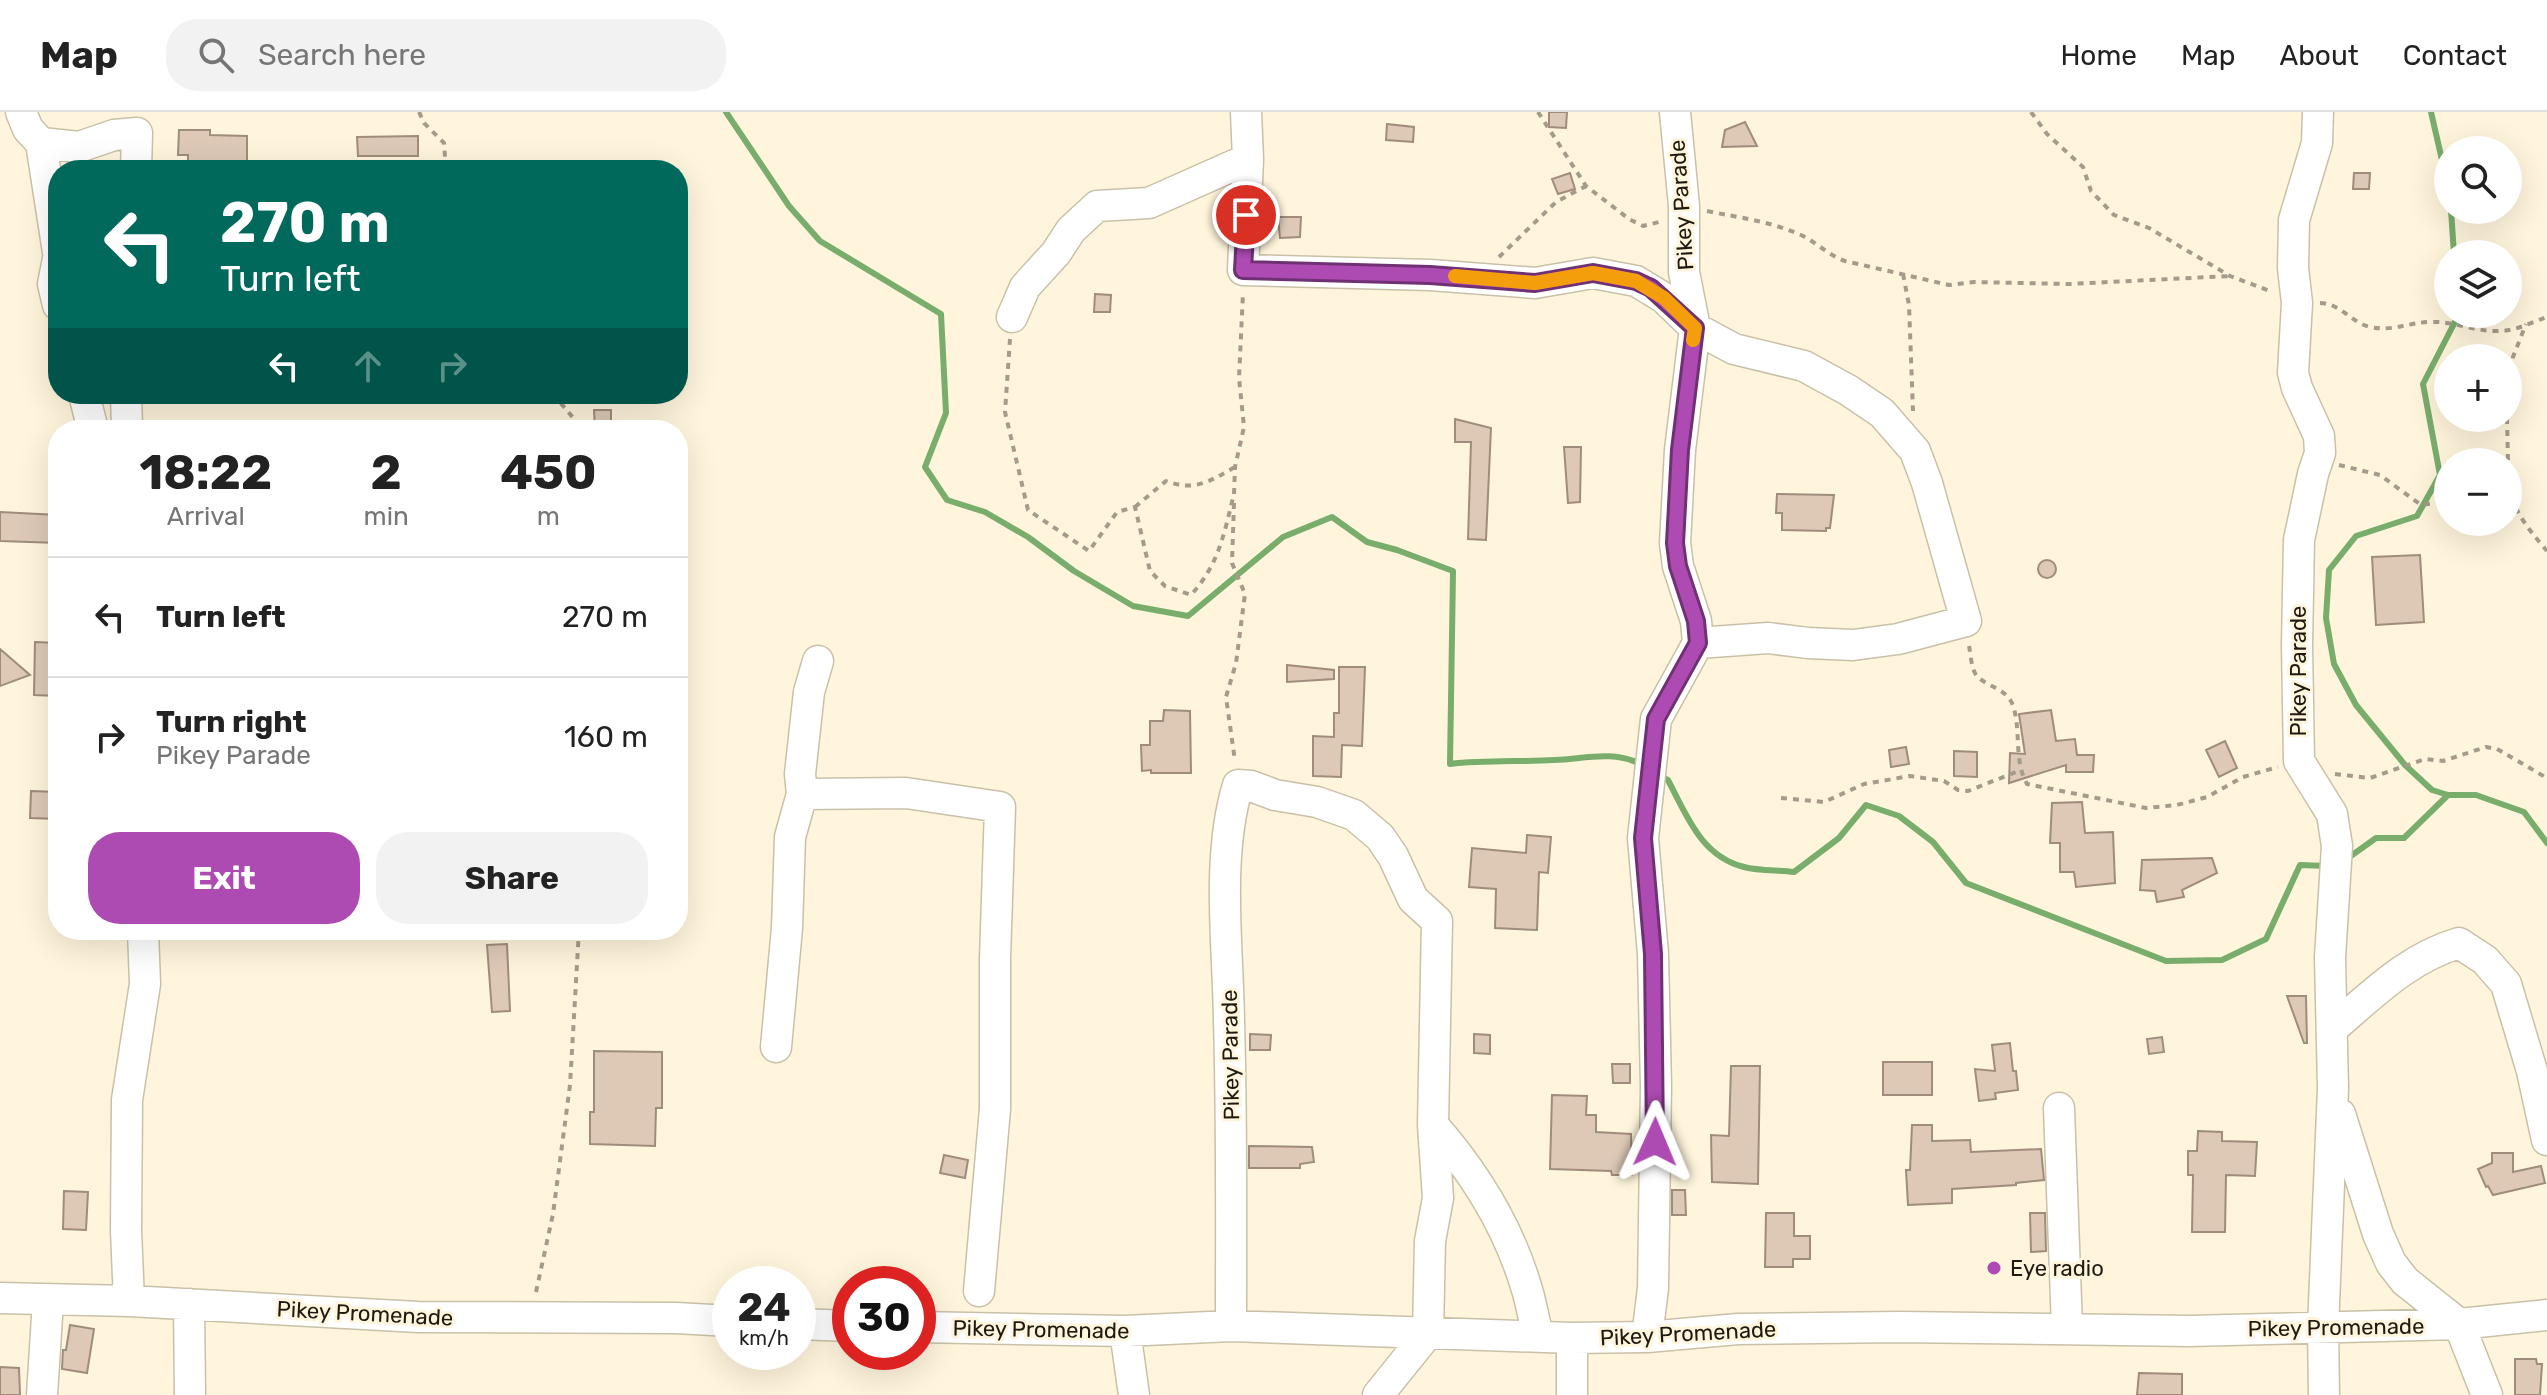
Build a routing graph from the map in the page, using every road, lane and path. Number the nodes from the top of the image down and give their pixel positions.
1 (21, 112) edge
2 (419, 112) edge
3 (1246, 112) edge
4 (1538, 112) edge
5 (1675, 112) edge
6 (2031, 112) edge
7 (2318, 112) edge
8 (140, 123) edge
9 (41, 143) junction
10 (1248, 159) junction
11 (137, 160) edge
12 (445, 160) edge
13 (1586, 186) junction
14 (48, 188) edge
15 (1684, 206) junction
16 (1243, 270) junction
17 (1903, 274) junction
18 (2230, 276) junction
19 (1487, 278) junction
20 (2297, 303) junction
21 (1012, 317) joint
22 (2547, 317) edge
23 (2526, 324) junction
24 (1695, 328) junction
25 (2518, 344) edge
26 (561, 404) edge
27 (575, 420) edge
28 (1915, 451) junction
29 (2320, 453) junction
30 (1235, 467) junction
31 (1234, 494) junction
32 (2434, 503) edge
33 (1135, 507) junction
34 (2522, 521) edge
35 (2547, 551) edge
36 (1966, 621) junction
37 (1698, 643) junction
38 (818, 661) dead end
39 (2299, 761) junction
40 (2021, 770) junction
41 (2547, 778) edge
42 (1238, 785) junction
43 (802, 794) junction
44 (1781, 798) dead end
45 (143, 940) edge
46 (578, 940) edge
47 (2333, 1028) junction
48 (776, 1047) dead end
49 (2333, 1088) junction
50 (2059, 1108) dead end
51 (1433, 1125) junction
52 (2547, 1140) edge
53 (979, 1291) dead end
54 (0, 1298) edge
55 (48, 1301) junction
56 (129, 1301) junction
57 (189, 1304) junction
58 (2547, 1315) edge
59 (531, 1317) junction
60 (712, 1321) edge
61 (2459, 1324) junction
62 (1231, 1326) junction
63 (936, 1327) edge
64 (2067, 1328) junction
65 (2323, 1328) junction
66 (1125, 1331) junction
67 (1428, 1333) junction
68 (1538, 1335) junction
69 (1647, 1337) junction
70 (1572, 1338) junction
71 (42, 1395) edge
72 (190, 1395) edge
73 (1134, 1395) edge
74 (1378, 1395) edge
75 (1572, 1395) edge
76 (2324, 1395) edge
77 (2487, 1395) edge

1 - 9 street
2 - 12 path
3 - 10 street
4 - 13 path
5 - 15 street, Pikey Parade
6 - 18 path
7 - 20 street
8 - 9 street
8 - 11 street
9 - 14 street
10 - 16 street
10 - 21 street
13 - 15 path
13 - 19 path
15 - 17 path
15 - 24 street, Pikey Parade
16 - 19 street
16 - 30 path
17 - 18 path
17 - 28 path
18 - 20 path
19 - 24 street
20 - 23 path
20 - 29 street
21 - 33 path
22 - 23 path
23 - 25 path
24 - 28 street
24 - 37 street, Pikey Parade
26 - 27 path
28 - 36 street
29 - 32 path
29 - 39 street, Pikey Parade
30 - 31 path
30 - 33 path
31 - 33 path
31 - 42 path
34 - 35 path
36 - 37 street
36 - 40 path
37 - 69 street
38 - 43 street
39 - 40 path
39 - 41 path
39 - 47 street, Pikey Parade
40 - 44 path
42 - 51 street
42 - 62 street, Pikey Parade
43 - 48 street
43 - 53 street
45 - 56 street
46 - 59 path
47 - 49 street, Pikey Parade
47 - 52 street
49 - 61 street, Pikey Promenade
49 - 65 street, Pikey Parade
50 - 64 street
51 - 67 street
51 - 68 street
54 - 55 street, Pikey Promenade
55 - 56 street, Pikey Promenade
55 - 71 street
56 - 57 street, Pikey Promenade
57 - 59 street, Pikey Promenade
57 - 72 street
58 - 61 street, Pikey Promenade
59 - 60 street, Pikey Promenade
61 - 65 street, Pikey Promenade
61 - 77 street
62 - 66 street, Pikey Promenade
62 - 67 street, Pikey Promenade
63 - 66 street, Pikey Promenade
64 - 65 street, Pikey Promenade
64 - 69 street, Pikey Promenade
65 - 76 street, Pikey Parade
66 - 73 street
67 - 68 street, Pikey Promenade
67 - 74 street
68 - 70 street, Pikey Promenade
69 - 70 street, Pikey Promenade
70 - 75 street

